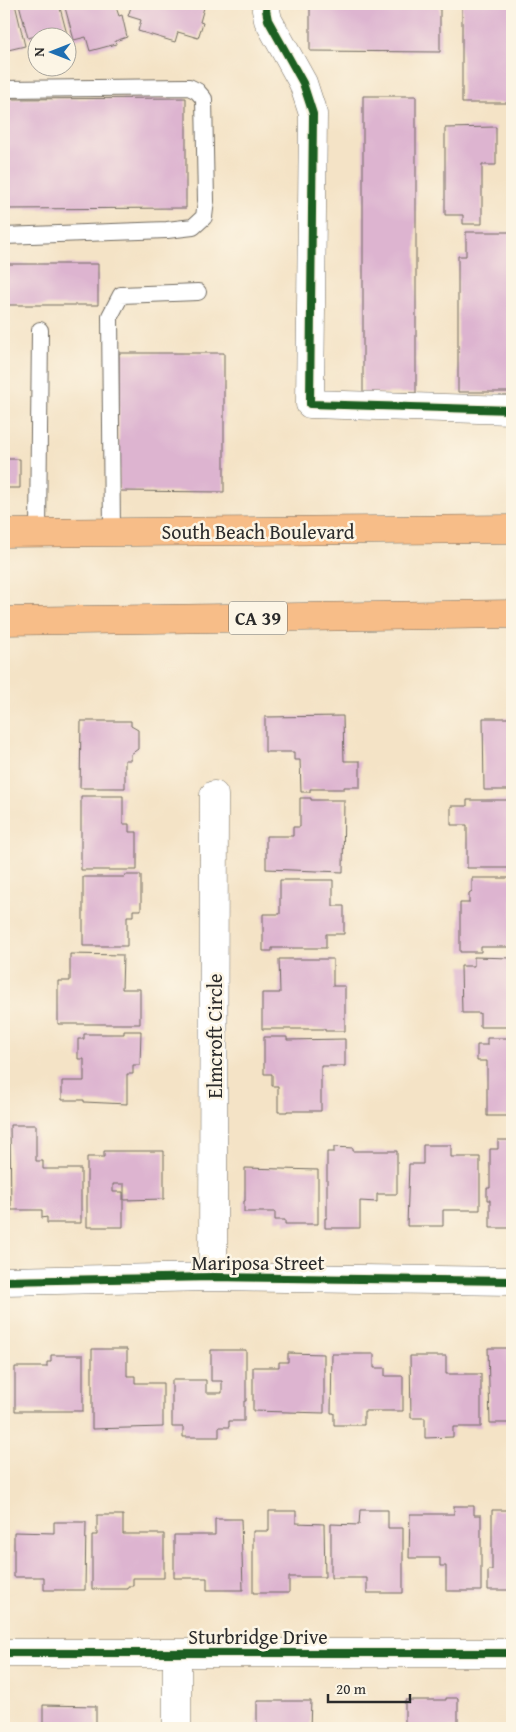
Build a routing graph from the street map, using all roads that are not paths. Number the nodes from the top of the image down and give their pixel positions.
1 (266, 4) edge
2 (4, 89) edge
3 (4, 236) edge
4 (198, 292) dead end
5 (40, 330) dead end
6 (512, 410) edge
7 (512, 529) edge
8 (38, 532) junction
9 (112, 532) junction
10 (4, 533) edge
11 (512, 614) edge
12 (4, 621) edge
13 (214, 795) dead end
14 (213, 1277) junction
15 (4, 1281) edge
16 (512, 1281) edge
17 (4, 1653) edge
18 (177, 1653) junction
19 (512, 1653) edge
20 (177, 1728) edge

1 - 6 street
2 - 3 lane
4 - 9 lane
5 - 8 lane
7 - 9 main road, South Beach Boulevard
8 - 9 main road, South Beach Boulevard
8 - 10 main road, South Beach Boulevard
11 - 12 main road, CA 39
13 - 14 street, Elmcroft Circle
14 - 15 street, Mariposa Street
14 - 16 street, Mariposa Street
17 - 18 street, Sturbridge Drive
18 - 19 street, Sturbridge Drive
18 - 20 street

